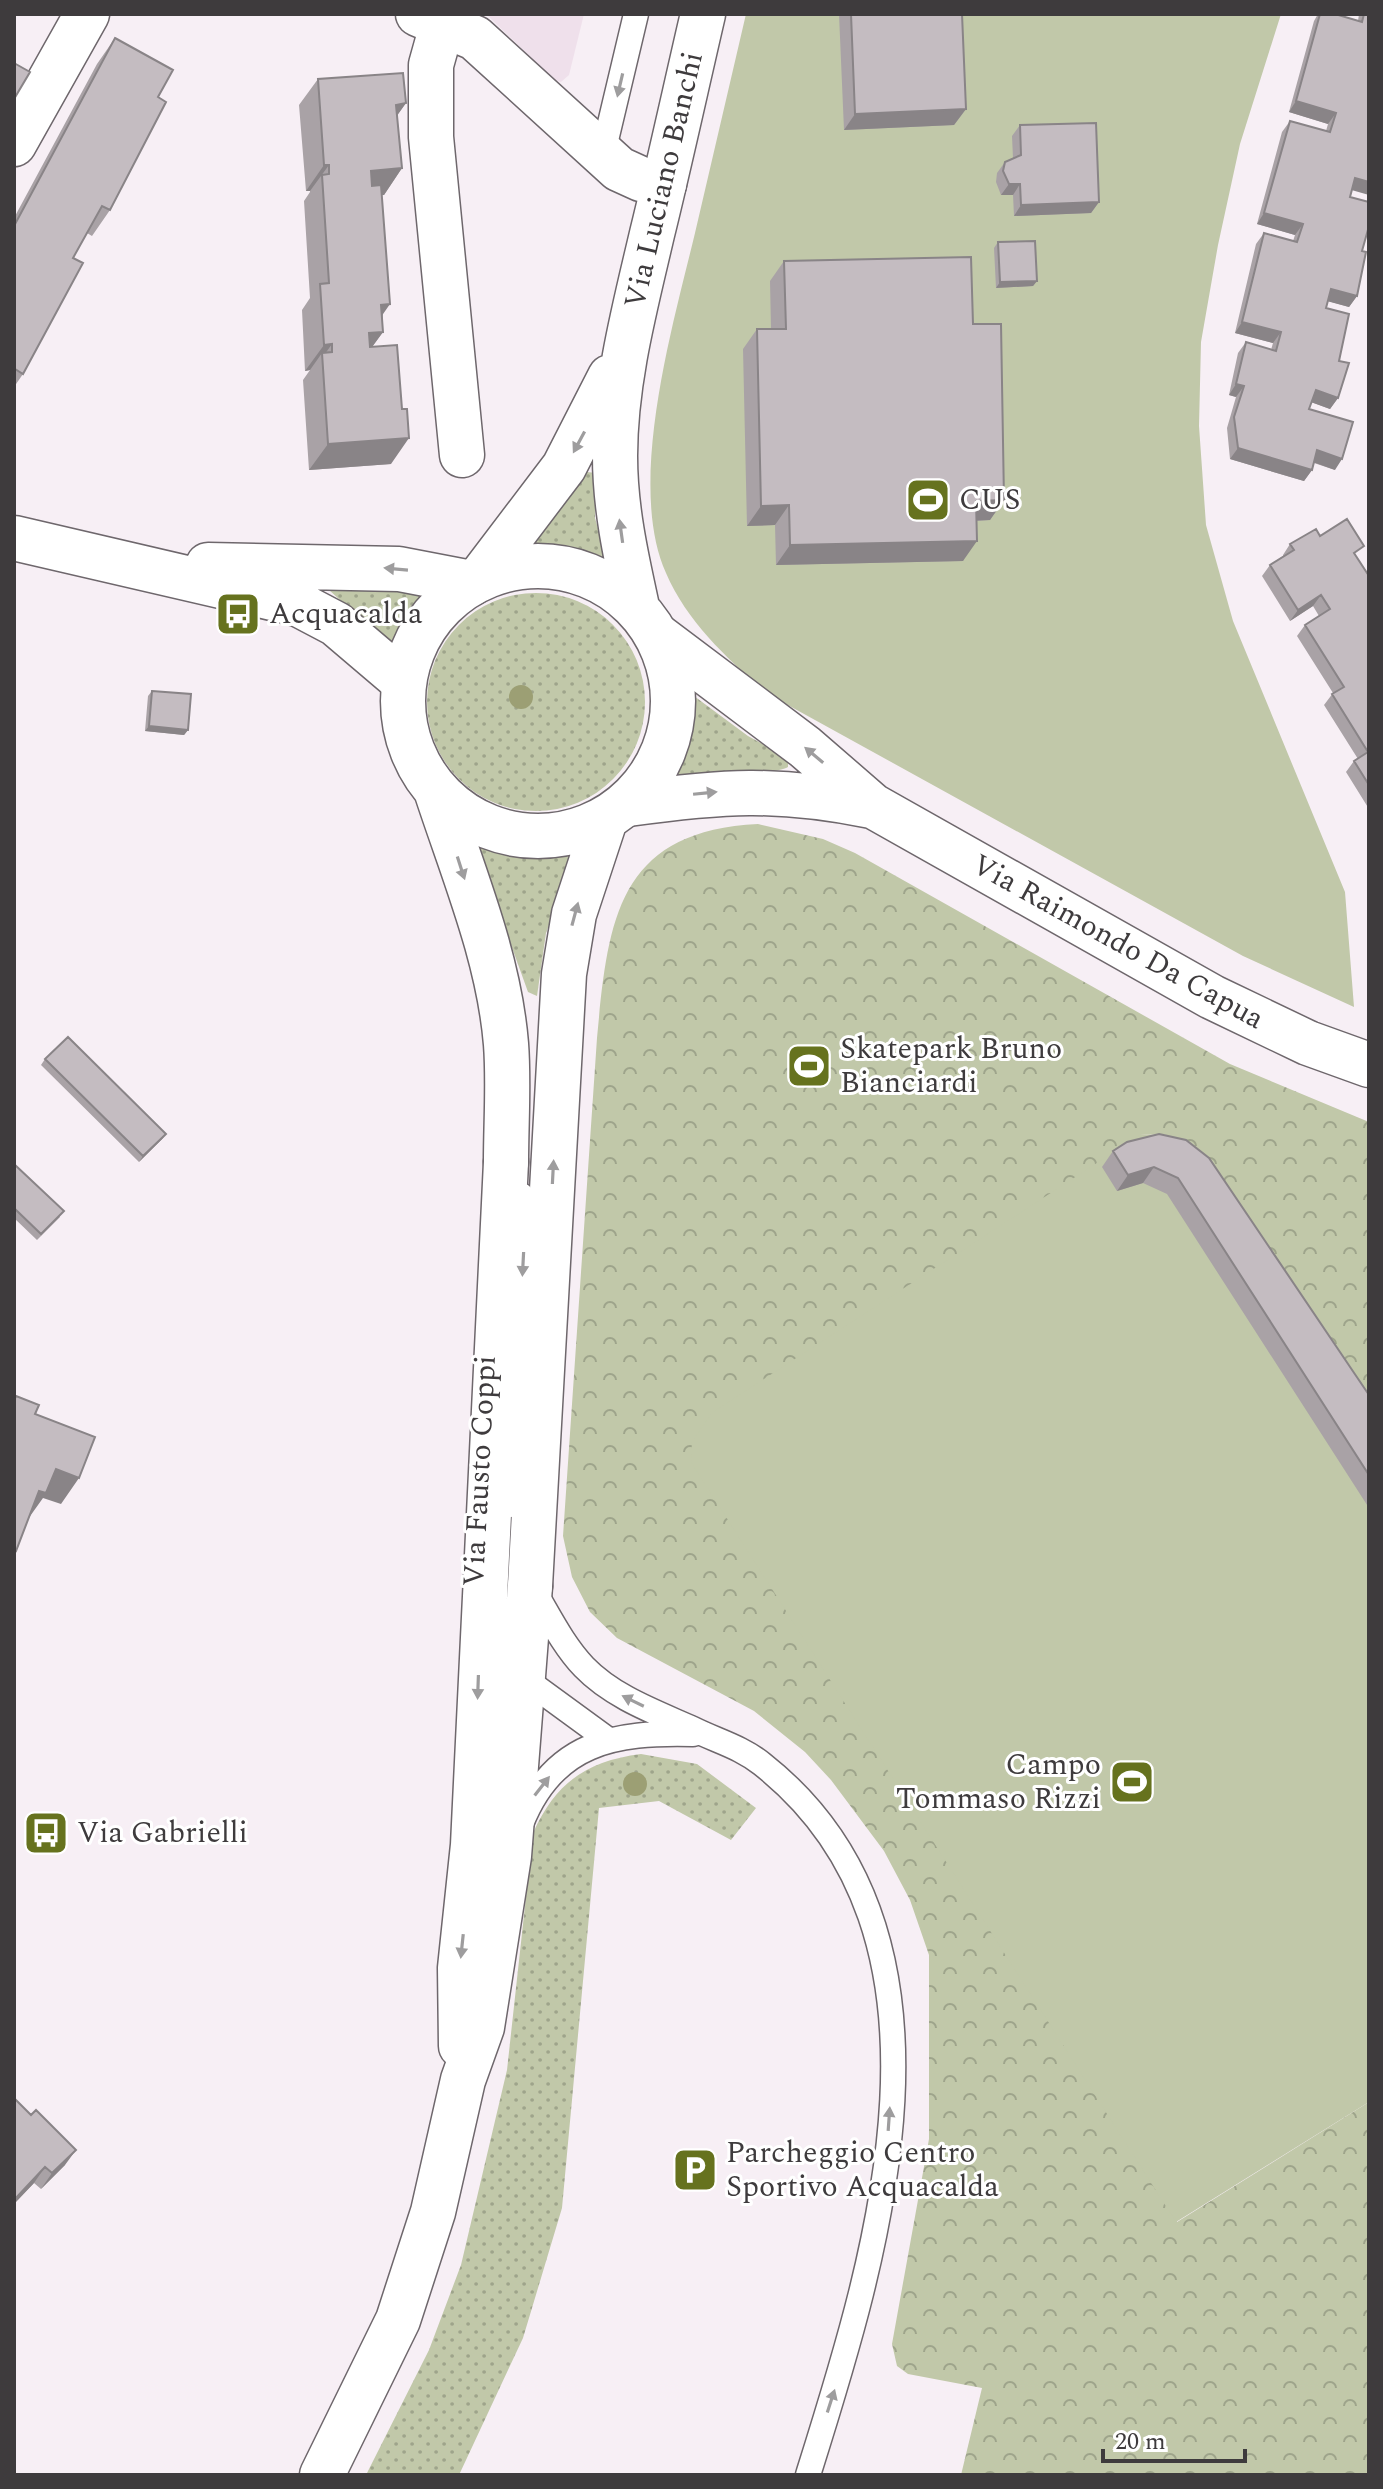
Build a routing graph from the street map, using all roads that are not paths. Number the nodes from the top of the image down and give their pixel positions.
1 (87, 14) edge
2 (636, 14) edge
3 (703, 14) edge
4 (430, 18) edge
5 (14, 144) edge
6 (602, 157) junction
7 (664, 184) junction
8 (625, 346) junction
9 (462, 455) dead end
10 (14, 538) edge
11 (141, 566) junction
12 (476, 581) junction
13 (648, 622) junction
14 (403, 681) junction
15 (437, 793) junction
16 (873, 806) junction
17 (616, 812) junction
18 (1369, 1065) edge
19 (506, 1162) junction
20 (530, 1586) junction
21 (525, 1682) junction
22 (704, 1734) junction
23 (607, 1739) junction
24 (509, 1856) junction
25 (463, 2080) junction
26 (322, 2475) edge
27 (808, 2475) edge

1 - 5 main road
2 -> 6 lane
3 - 7 main road, Via Luciano Banchi
4 - 6 main road
4 - 9 main road
6 - 7 main road
7 - 8 main road, Via Luciano Banchi
8 -> 12 main road, Via Luciano Banchi
13 -> 8 main road, Via Luciano Banchi
10 - 11 main road
12 -> 11 main road
11 - 14 main road
12 - 13 main road, Via Luciano Banchi
12 - 14 main road, Via Luciano Banchi
16 -> 13 main road, Via Raimondo Da Capua
13 - 17 main road, Via Luciano Banchi
14 - 15 main road, Via Luciano Banchi
15 - 17 main road, Via Luciano Banchi
15 -> 19 main road
17 -> 16 main road, Via Raimondo Da Capua
16 - 18 main road, Via Raimondo Da Capua
20 -> 17 main road
19 -> 21 lane, Via Fausto Coppi
19 -> 25 main road
20 - 21 main road
22 -> 20 lane, Via Fausto Coppi
21 - 23 lane, Via Fausto Coppi
21 - 24 main road
22 - 23 lane, Via Fausto Coppi
27 -> 22 lane, Via Fausto Coppi
24 -> 23 lane, Via Fausto Coppi
24 - 25 main road
25 - 26 main road

